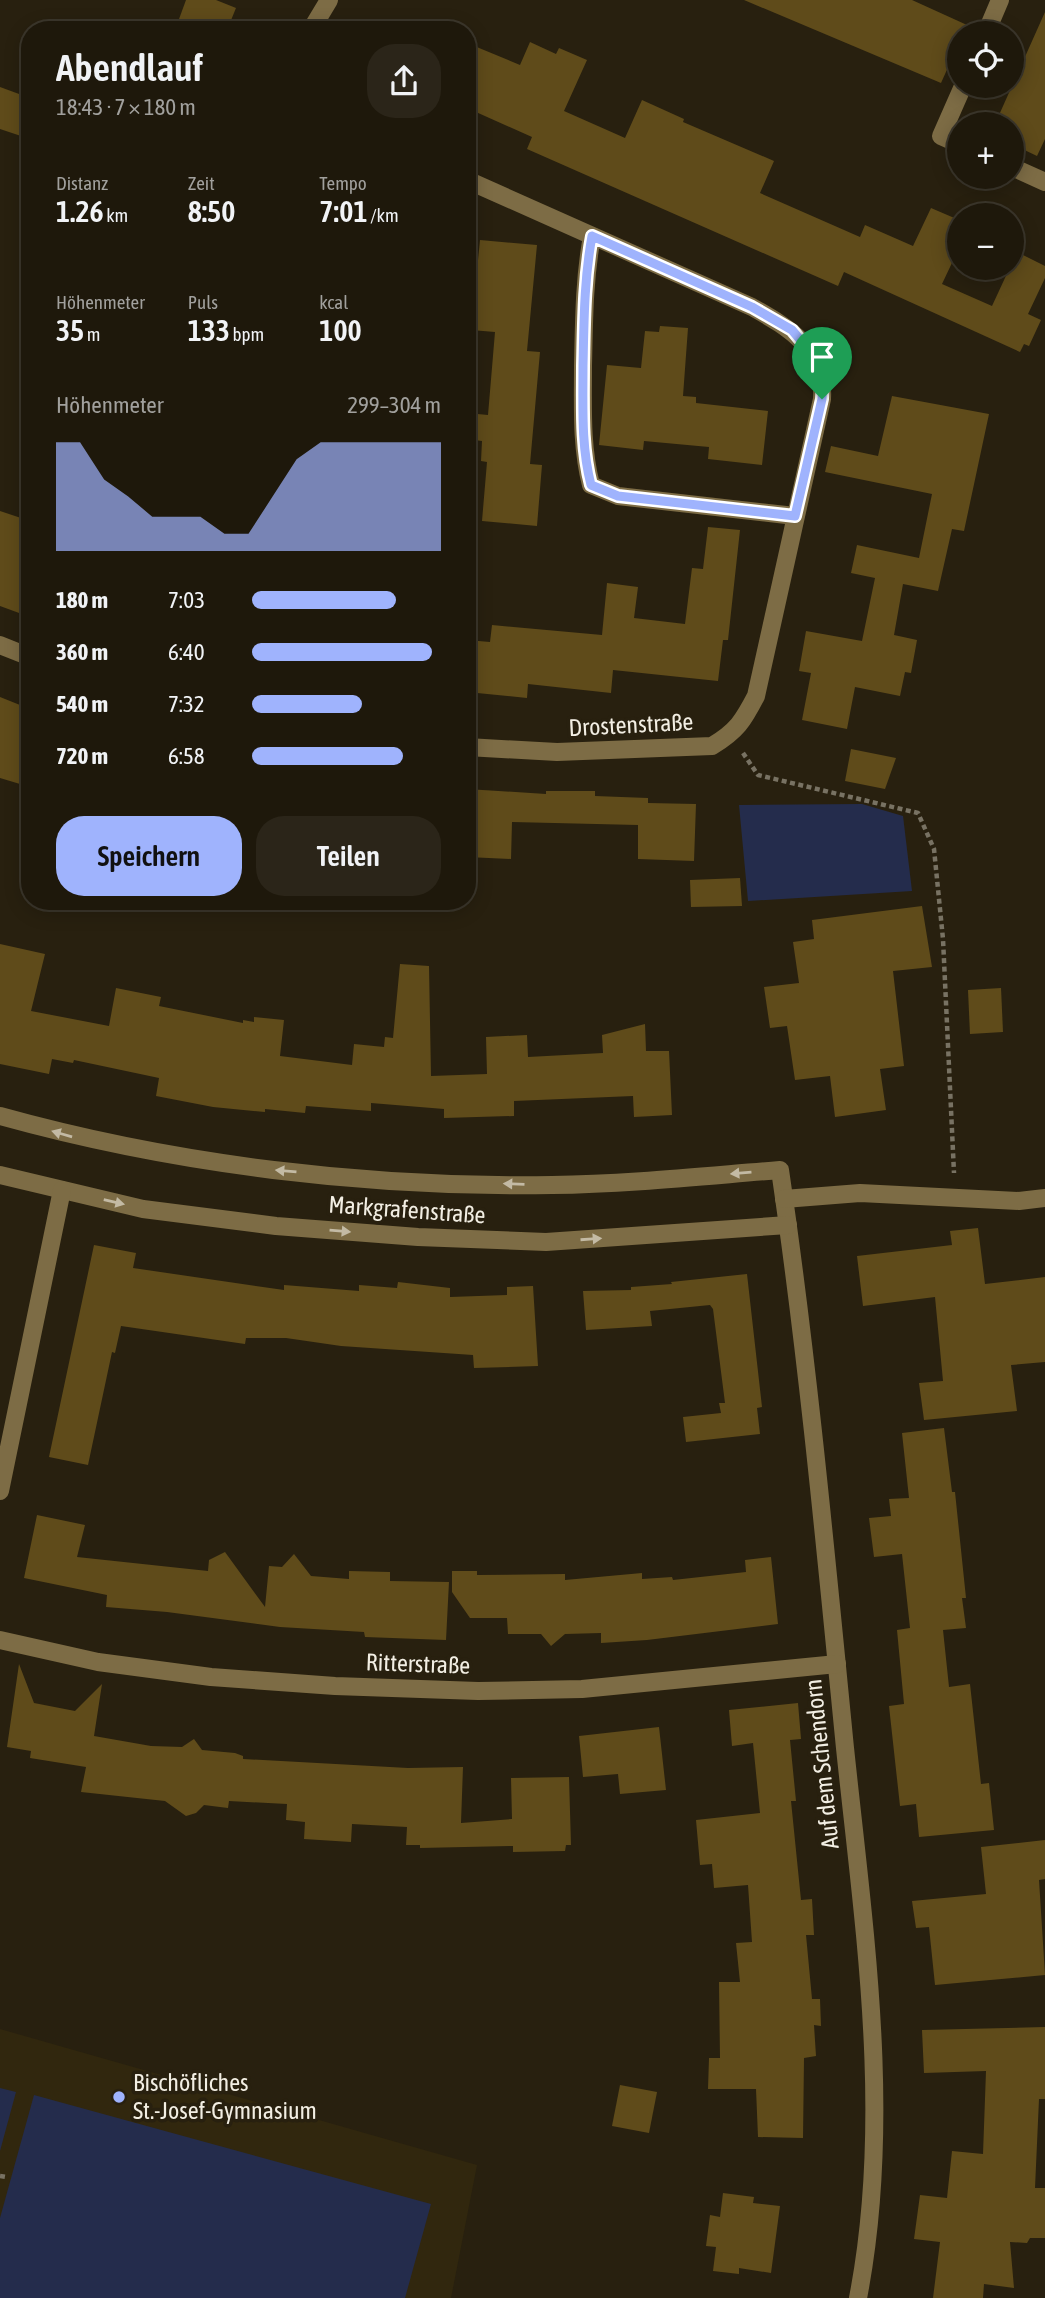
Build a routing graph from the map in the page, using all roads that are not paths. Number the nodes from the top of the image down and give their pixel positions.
1 (329, 0) edge
2 (1000, 0) edge
3 (316, 21) edge
4 (991, 21) edge
5 (947, 122) edge
6 (947, 139) edge
7 (1024, 172) edge
8 (1045, 182) edge
9 (476, 184) edge
10 (592, 236) junction
11 (795, 516) junction
12 (0, 645) edge
13 (21, 653) edge
14 (476, 748) edge
15 (0, 1116) edge
16 (0, 1175) edge
17 (62, 1190) junction
18 (1045, 1198) edge
19 (784, 1199) junction
20 (788, 1225) junction
21 (0, 1491) edge
22 (0, 1640) edge
23 (837, 1664) junction
24 (858, 2298) edge

1 - 3 street
2 - 4 street
5 - 6 street
7 - 8 street
9 - 10 street
10 - 11 street
10 - 11 street
11 - 14 street, Drostenstraße
12 - 13 street
19 -> 15 street, Markgrafenstraße
16 - 17 street, Markgrafenstraße
17 -> 20 street, Markgrafenstraße
17 - 21 street
18 - 19 street
19 - 20 street, Markgrafenstraße
20 - 23 street, Auf dem Schendorn
22 - 23 street, Ritterstraße
23 - 24 street, Auf dem Schendorn

